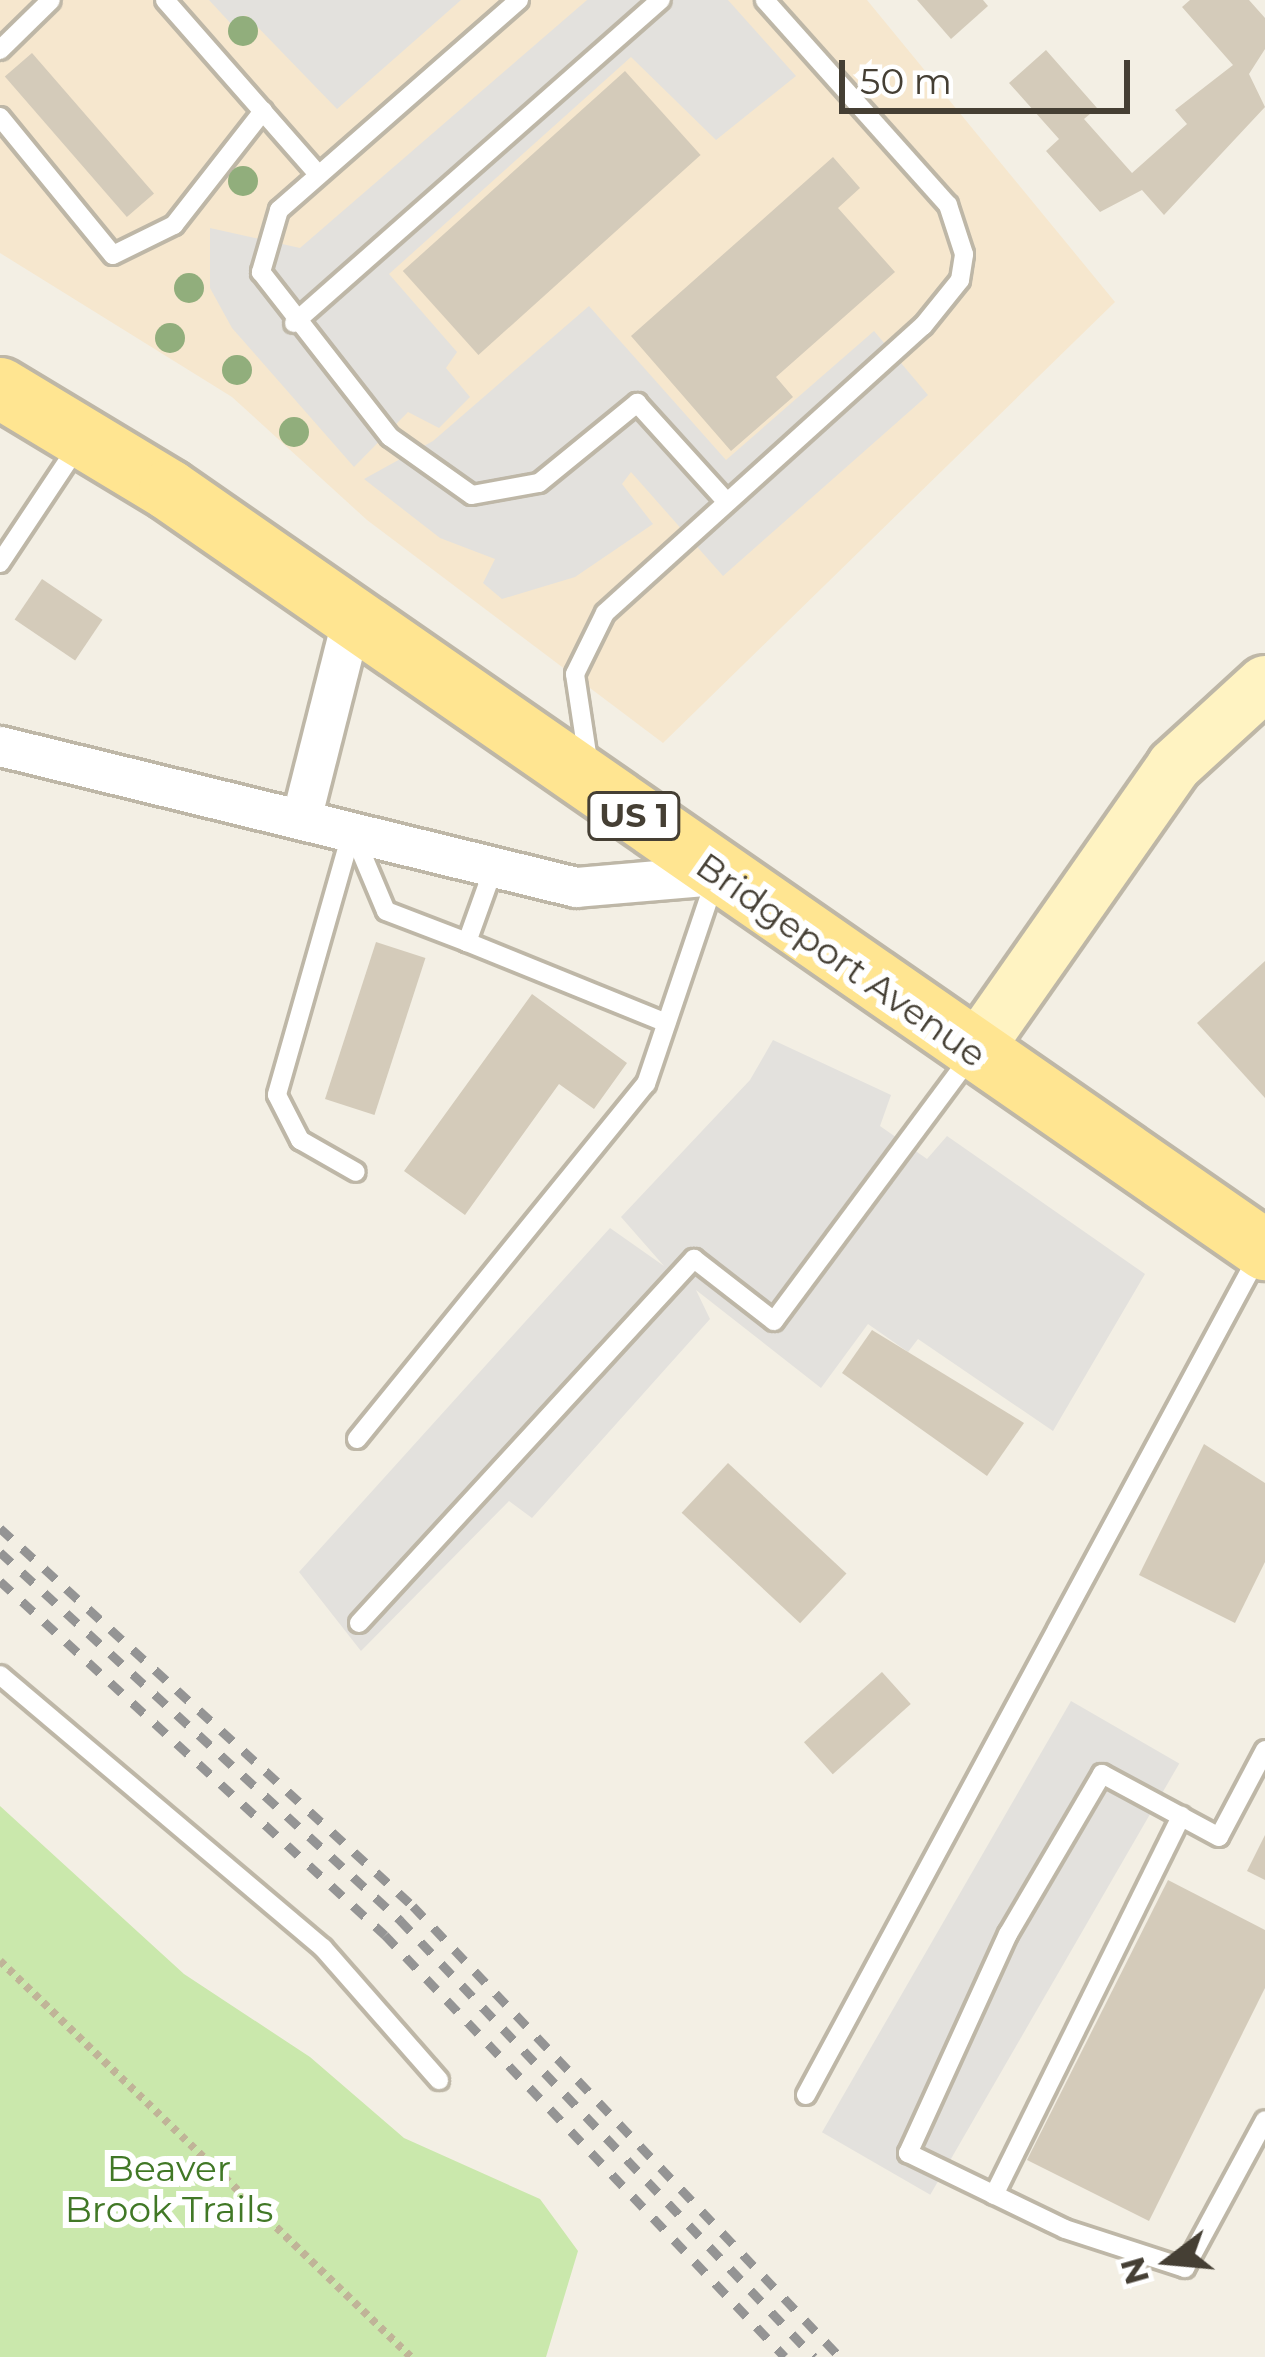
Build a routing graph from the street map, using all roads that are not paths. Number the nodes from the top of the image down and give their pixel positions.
1 (51, 0) edge
2 (165, 0) edge
3 (520, 0) edge
4 (661, 0) edge
5 (765, 0) edge
6 (0, 50) edge
7 (263, 111) junction
8 (0, 117) edge
9 (318, 174) junction
10 (294, 323) junction
11 (0, 388) edge
12 (83, 438) junction
13 (722, 498) junction
14 (0, 524) edge
15 (19, 535) junction
16 (0, 563) edge
17 (352, 622) junction
18 (1265, 683) edge
19 (0, 746) edge
20 (612, 800) junction
21 (301, 819) junction
22 (352, 831) junction
23 (494, 866) junction
24 (716, 875) junction
25 (467, 942) junction
26 (666, 1023) junction
27 (974, 1052) junction
28 (356, 1172) dead end
29 (1264, 1249) edge
30 (357, 1439) dead end
31 (359, 1623) dead end
32 (0, 1676) edge
33 (1265, 1750) edge
34 (1181, 1816) junction
35 (439, 2080) dead end
36 (806, 2095) dead end
37 (1265, 2120) edge
38 (994, 2195) junction

1 - 6 lane
2 - 7 lane
3 - 9 lane
4 - 10 lane
5 - 13 lane
7 - 8 lane
7 - 9 lane
9 - 10 lane
10 - 13 lane
11 - 12 main road, Bridgeport Avenue / US 1
12 - 15 lane
12 - 17 main road, Bridgeport Avenue / US 1
13 - 20 lane
14 - 15 lane
15 - 16 lane
17 - 20 main road, Bridgeport Avenue / US 1
17 - 21 street
18 - 27 street
19 - 21 street
20 - 24 main road, Bridgeport Avenue / US 1
21 - 22 street
22 - 23 street
22 - 25 lane
22 - 28 lane
23 - 24 street
23 - 25 lane
24 - 26 lane
24 - 27 main road, Bridgeport Avenue / US 1
25 - 26 lane
26 - 30 lane
27 - 29 main road, Bridgeport Avenue / US 1
27 - 31 lane
29 - 36 lane
32 - 35 lane
33 - 34 lane
34 - 38 lane
34 - 38 lane
37 - 38 lane

